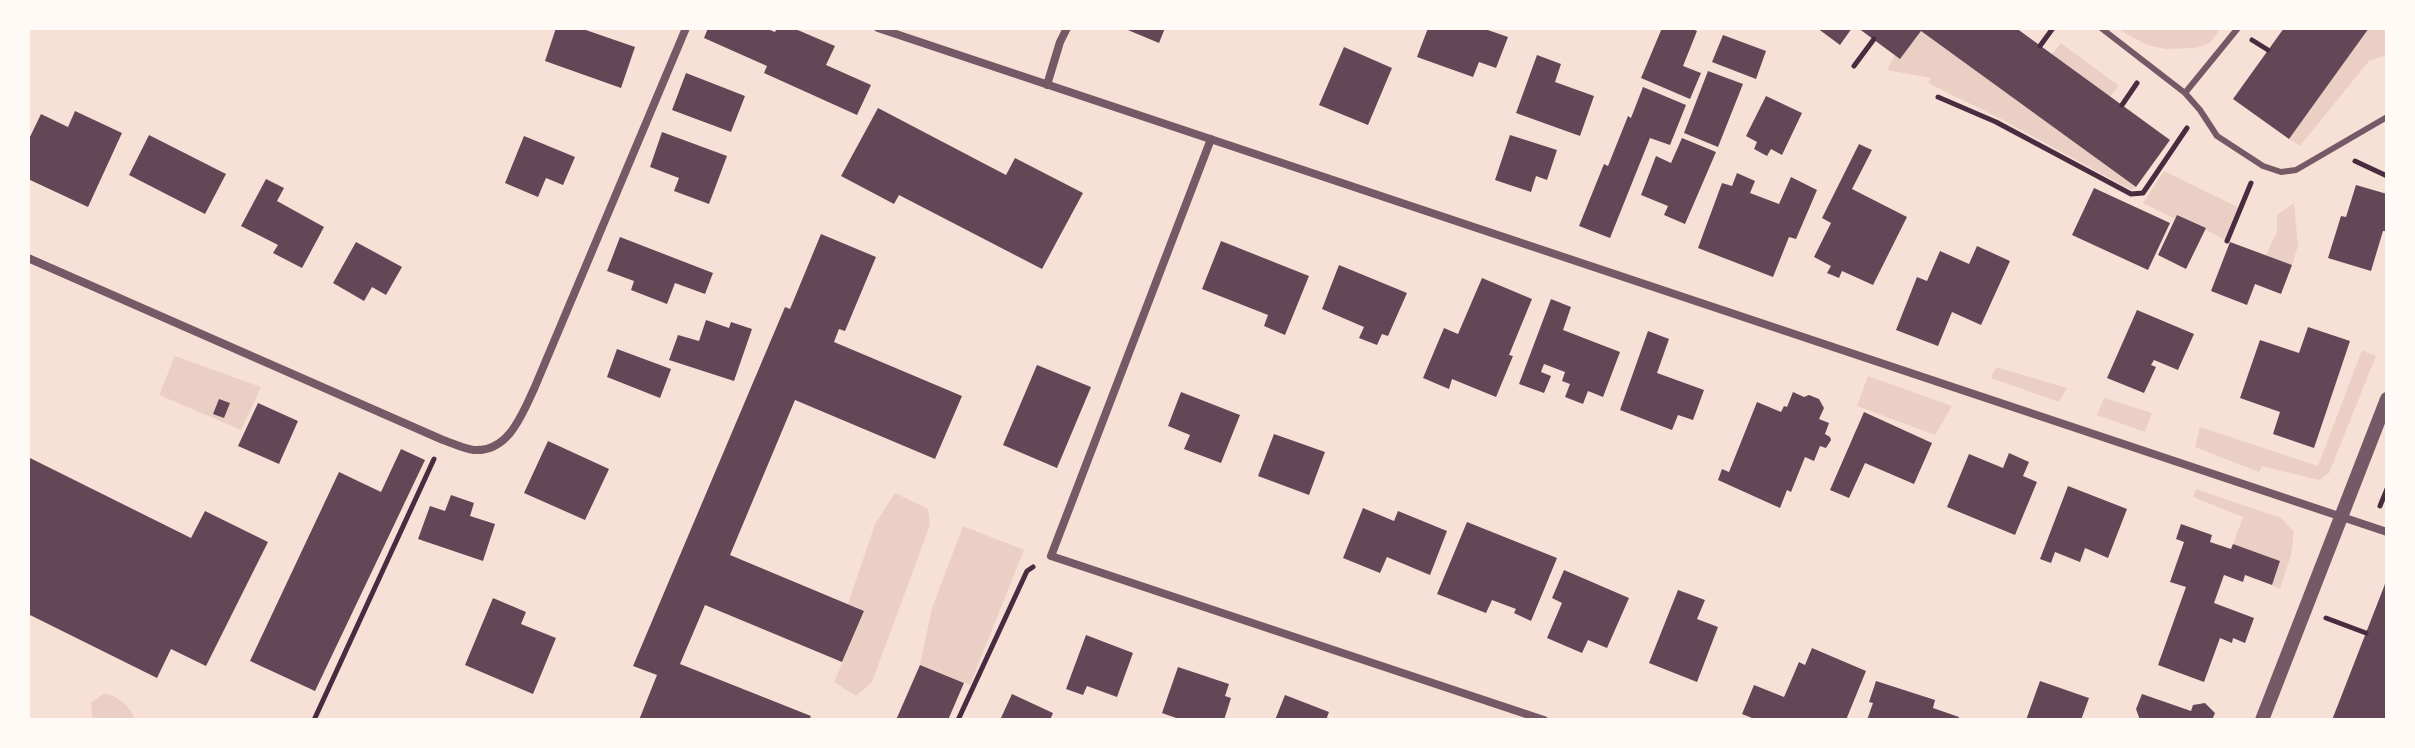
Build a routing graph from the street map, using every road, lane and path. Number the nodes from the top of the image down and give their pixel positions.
1 (686, 28) edge
2 (878, 28) edge
3 (1067, 28) edge
4 (2053, 28) edge
5 (2101, 28) edge
6 (2238, 28) edge
7 (1874, 39) dead end
8 (2040, 46) dead end
9 (1854, 66) dead end
10 (1047, 85) junction
11 (2185, 93) junction
12 (1938, 97) dead end
13 (2200, 110) junction
14 (2387, 117) edge
15 (1211, 139) junction
16 (2331, 149) junction
17 (2259, 163) junction
18 (2387, 176) edge
19 (2227, 241) dead end
20 (28, 258) edge
21 (2387, 399) edge
22 (443, 440) junction
23 (2341, 517) junction
24 (2387, 532) edge
25 (1051, 556) junction
26 (2305, 610) junction
27 (2366, 633) dead end
28 (314, 720) edge
29 (958, 720) edge
30 (1544, 720) edge
31 (2262, 720) edge

1 - 22 street
2 - 10 street
3 - 10 street
4 - 8 path
5 - 11 lane
6 - 11 lane
7 - 9 path
10 - 15 street
11 - 13 lane
12 - 13 path
13 - 17 lane
14 - 16 lane
15 - 23 street
15 - 25 street
16 - 17 lane
16 - 18 path
17 - 19 path
20 - 22 street
21 - 23 street
22 - 28 path
23 - 24 street
23 - 26 street
25 - 29 path
25 - 30 street
26 - 27 path
26 - 31 street

